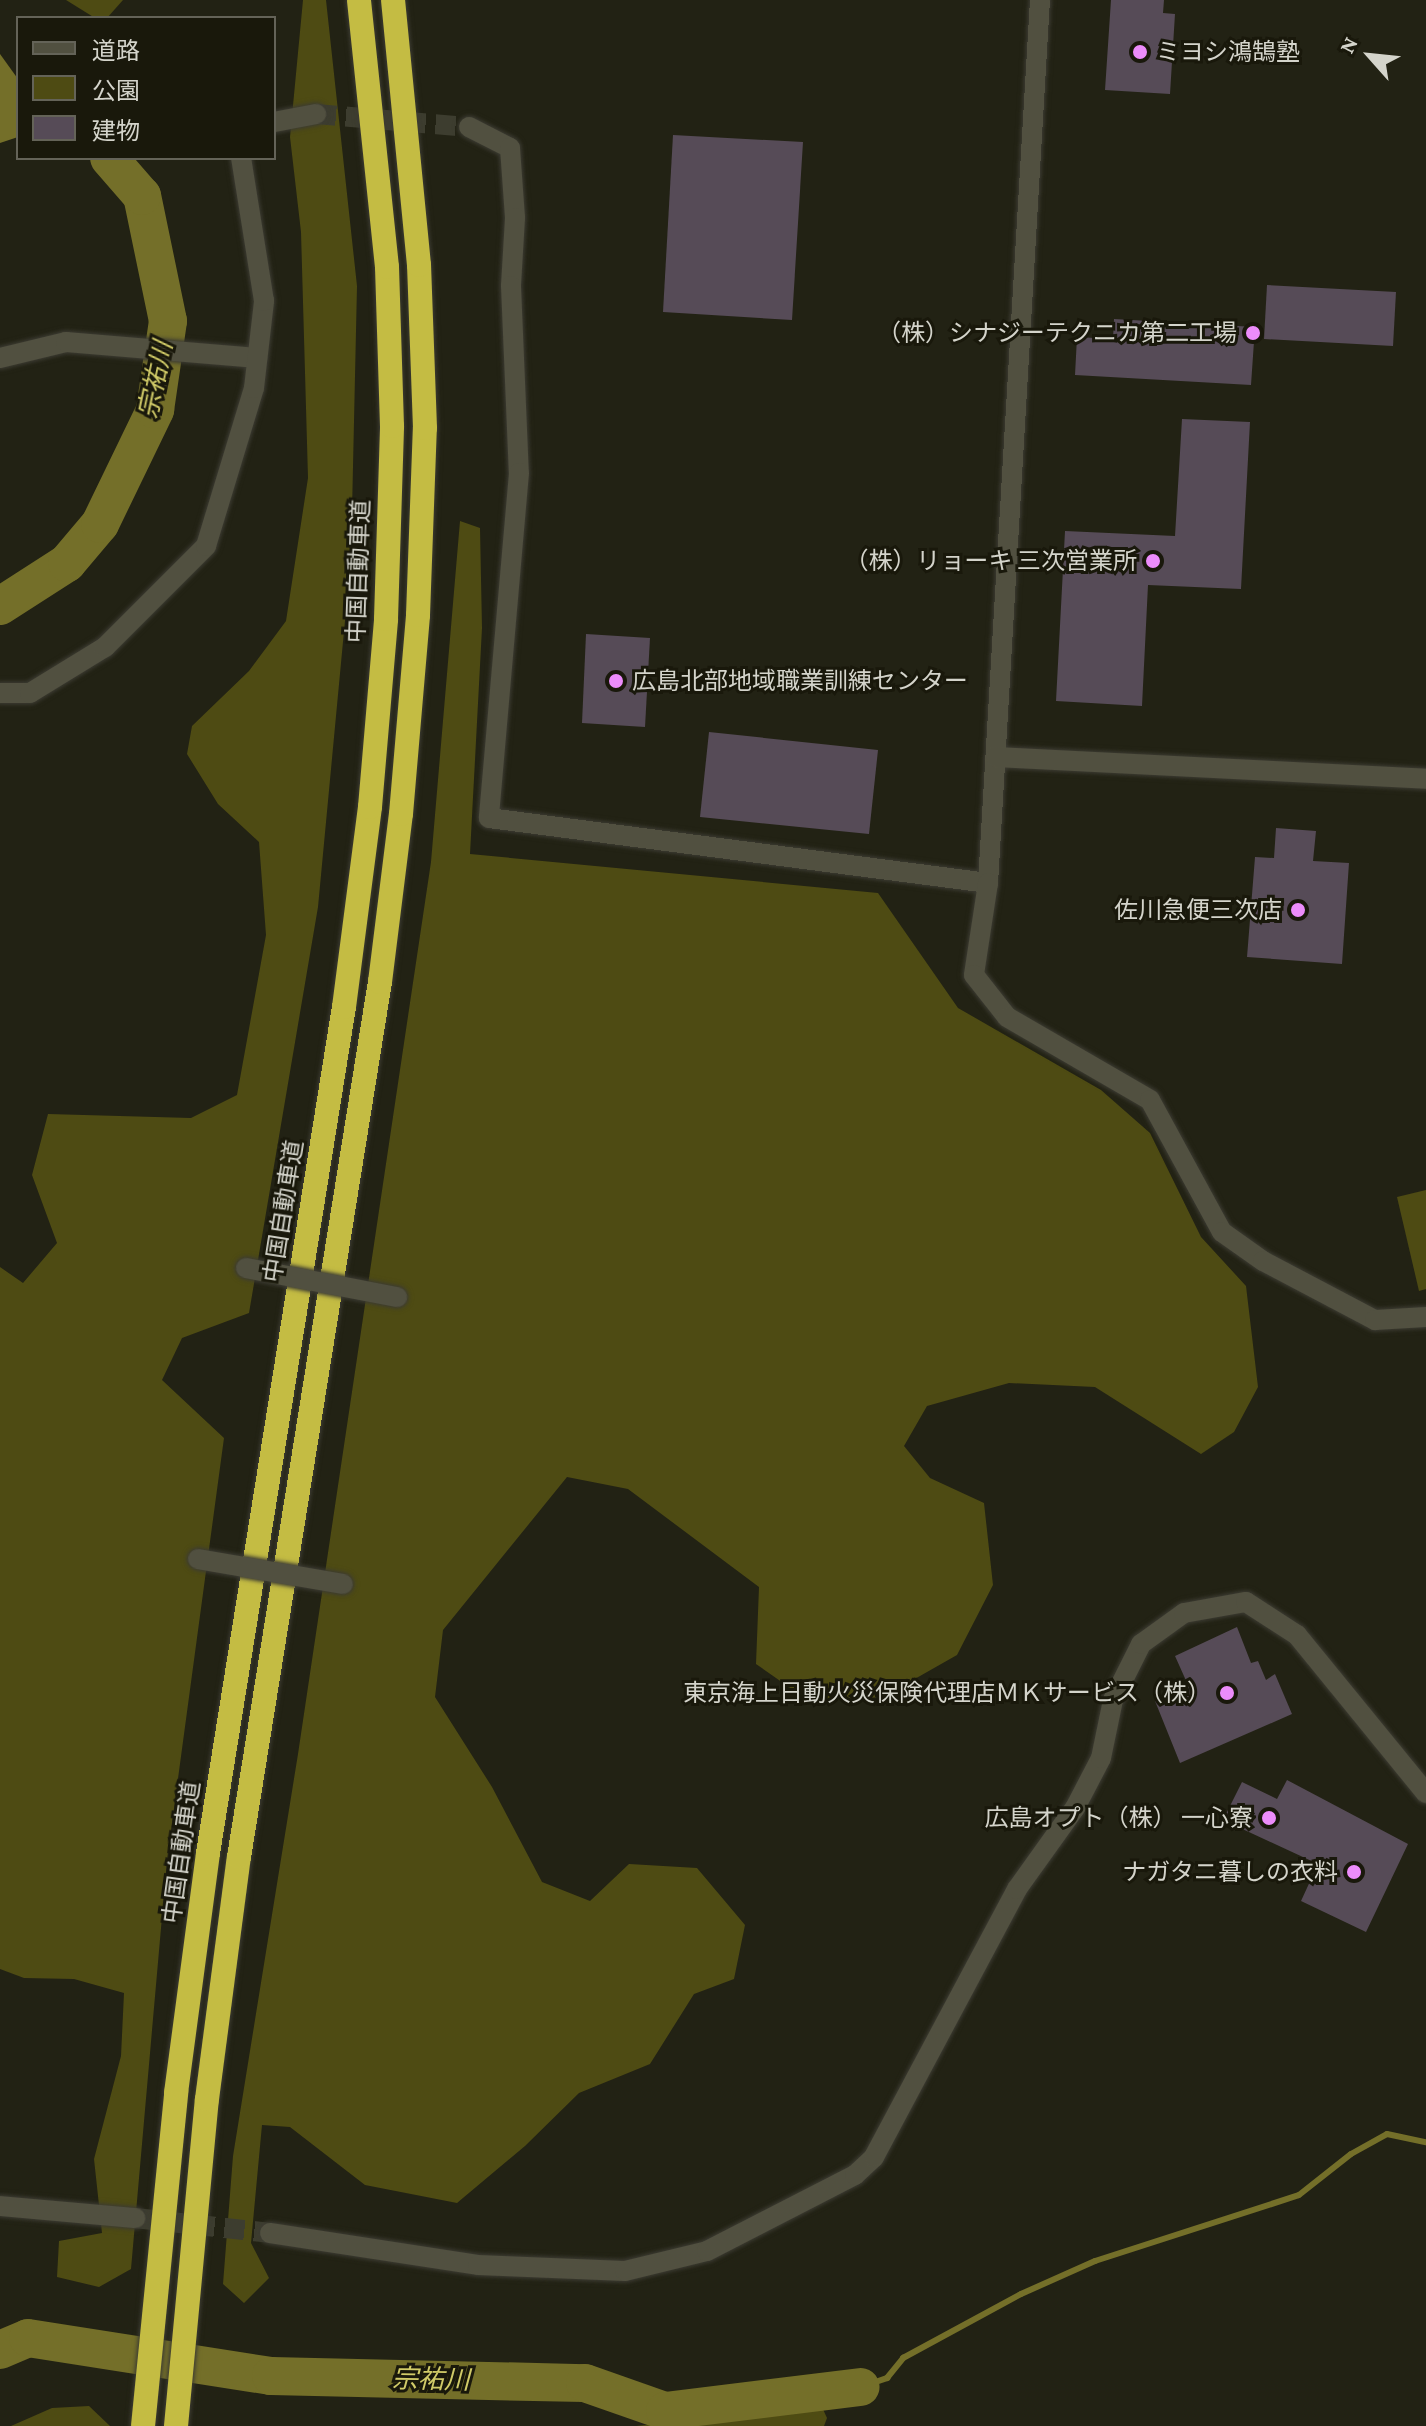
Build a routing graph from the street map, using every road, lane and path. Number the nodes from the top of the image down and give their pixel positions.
1 (359, 0) edge
2 (393, 0) edge
3 (1040, 0) edge
4 (316, 114) tunnel mouth
5 (276, 122) edge
6 (469, 127) tunnel mouth
7 (241, 160) edge
8 (0, 358) edge
9 (257, 358) junction
10 (0, 693) edge
11 (996, 757) junction
12 (1426, 779) edge
13 (988, 883) junction
14 (246, 1268) dead end
15 (397, 1297) dead end
16 (1426, 1317) edge
17 (198, 1559) dead end
18 (343, 1584) dead end
19 (1426, 1793) edge
20 (0, 2206) edge
21 (135, 2218) tunnel mouth
22 (270, 2233) tunnel mouth
23 (144, 2414) edge
24 (176, 2416) edge

1 - 23 highway, 中国自動車道
2 - 24 highway
3 - 11 street
4 - 5 street
6 - 13 street
7 - 9 street
8 - 9 street
9 - 10 street
11 - 12 street
11 - 13 street
13 - 16 street
14 - 15 street, bridge
17 - 18 street, bridge
19 - 22 street
20 - 21 street

